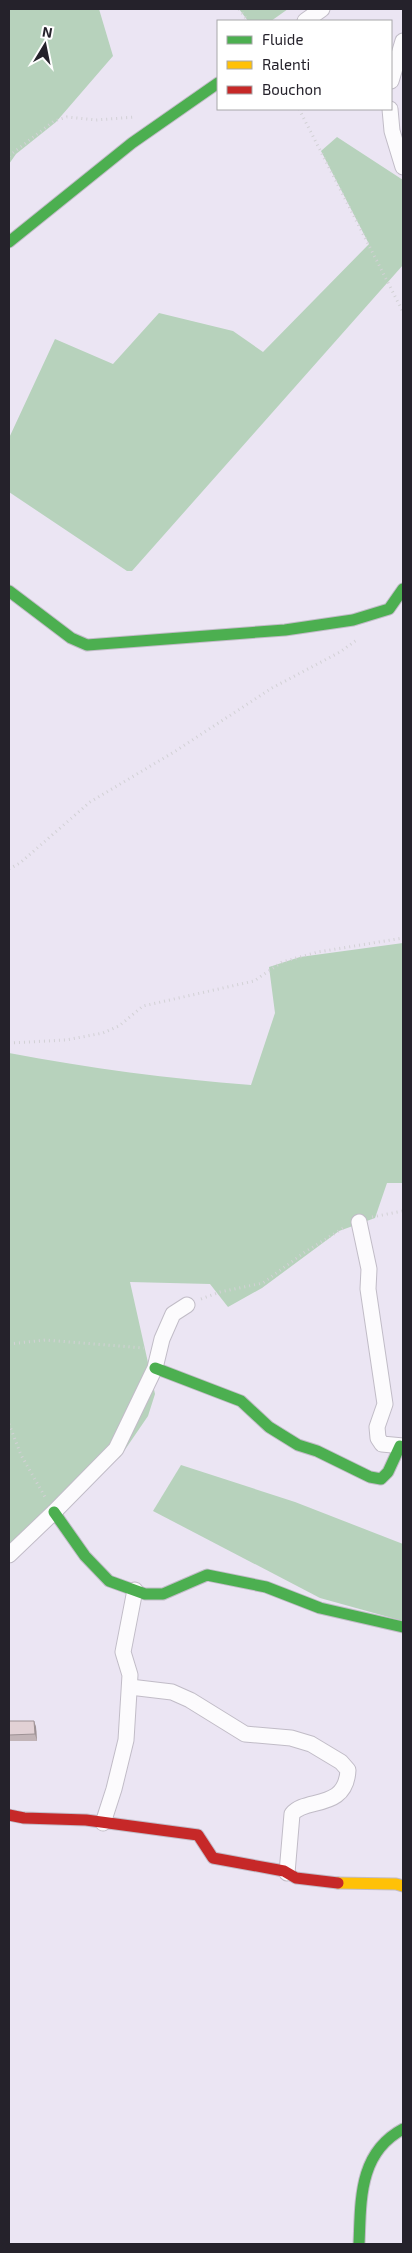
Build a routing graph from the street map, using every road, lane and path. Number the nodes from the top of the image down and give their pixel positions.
1 (239, 9) edge
2 (322, 9) edge
3 (247, 20) edge
4 (306, 20) edge
5 (403, 41) edge
6 (392, 77) edge
7 (217, 84) edge
8 (300, 110) edge
9 (390, 110) edge
10 (163, 122) junction
11 (9, 156) edge
12 (403, 167) edge
13 (9, 242) edge
14 (403, 312) edge
15 (403, 589) edge
16 (9, 590) edge
17 (362, 637) dead end
18 (9, 869) edge
19 (403, 938) edge
20 (9, 1043) edge
21 (403, 1211) edge
22 (359, 1222) junction
23 (188, 1305) joint
24 (9, 1344) edge
25 (159, 1350) junction
26 (155, 1368) junction
27 (9, 1424) edge
28 (402, 1446) edge
29 (54, 1512) junction
30 (9, 1555) edge
31 (135, 1590) junction
32 (403, 1627) edge
33 (130, 1687) junction
34 (9, 1815) edge
35 (103, 1823) junction
36 (287, 1873) junction
37 (403, 1886) edge
38 (403, 2129) edge
39 (359, 2244) edge

1 - 3 path
2 - 4 street
5 - 6 street
7 - 10 street
8 - 14 path
9 - 12 street
10 - 11 path
10 - 13 street
15 - 16 street
17 - 18 path
19 - 20 path
21 - 22 path
22 - 23 path
22 - 28 street
23 - 25 street
24 - 25 path
25 - 26 street
26 - 28 street
26 - 29 street
27 - 29 path
29 - 30 street
29 - 31 street
31 - 32 street
31 - 33 street
33 - 35 street
33 - 36 street
34 - 35 street
35 - 36 street
36 - 37 street
38 - 39 street

